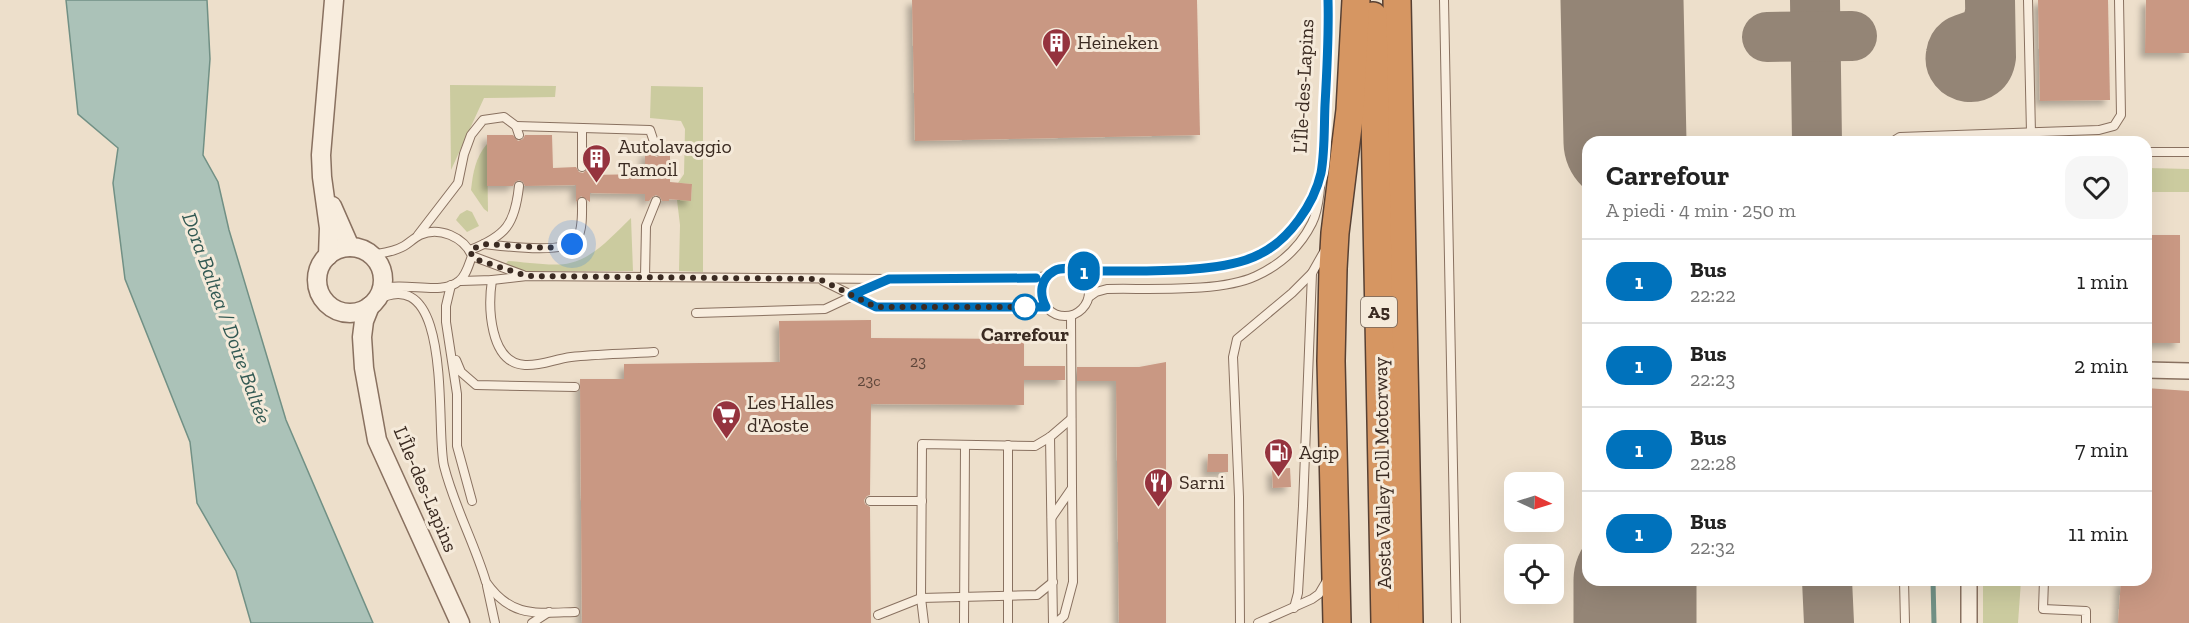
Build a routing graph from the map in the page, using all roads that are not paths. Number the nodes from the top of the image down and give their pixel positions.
1 (334, 0) edge
2 (1328, 0) edge
3 (1356, 0) edge
4 (1372, 0) edge
5 (1397, 0) edge
6 (1444, 0) edge
7 (2028, 0) edge
8 (2119, 0) edge
9 (516, 126) junction
10 (582, 128) junction
11 (2031, 133) junction
12 (519, 135) dead end
13 (1933, 136) edge
14 (657, 151) dead end
15 (2152, 152) edge
16 (2189, 152) edge
17 (321, 154) junction
18 (582, 167) dead end
19 (1321, 173) junction
20 (519, 186) dead end
21 (656, 201) dead end
22 (582, 202) dead end
23 (1335, 233) junction
24 (418, 236) junction
25 (484, 244) junction
26 (350, 247) junction
27 (471, 253) junction
28 (371, 255) junction
29 (328, 256) junction
30 (1076, 271) junction
31 (1312, 273) junction
32 (527, 276) junction
33 (1048, 276) junction
34 (645, 277) junction
35 (819, 279) junction
36 (889, 279) junction
37 (461, 280) junction
38 (492, 280) junction
39 (451, 285) junction
40 (852, 295) junction
41 (1089, 297) junction
42 (375, 299) junction
43 (1046, 307) junction
44 (337, 311) junction
45 (696, 313) dead end
46 (1071, 316) junction
47 (451, 348) junction
48 (654, 352) dead end
49 (364, 368) junction
50 (2152, 370) edge
51 (2189, 371) edge
52 (575, 387) dead end
53 (1071, 419) junction
54 (1050, 437) junction
55 (965, 445) junction
56 (1008, 445) junction
57 (1072, 488) junction
58 (472, 501) dead end
59 (870, 501) dead end
60 (922, 501) junction
61 (1052, 517) junction
62 (1335, 528) junction
63 (486, 582) junction
64 (1053, 582) junction
65 (1904, 586) edge
66 (1969, 586) edge
67 (2044, 586) edge
68 (964, 597) junction
69 (1008, 597) junction
70 (921, 598) junction
71 (1294, 608) junction
72 (549, 612) junction
73 (575, 612) dead end
74 (879, 615) dead end
75 (460, 623) edge
76 (495, 623) edge
77 (532, 623) edge
78 (924, 623) edge
79 (964, 623) edge
80 (1008, 623) edge
81 (1055, 623) edge
82 (1240, 623) edge
83 (1258, 623) edge
84 (1337, 623) edge
85 (1385, 623) edge
86 (1409, 623) edge
87 (1456, 623) edge
88 (1905, 623) edge
89 (1970, 623) edge
90 (2086, 623) edge

1 - 17 street, L'Île-des-Lapins
2 - 19 lane, L'Île-des-Lapins
3 - 23 highway, A5
4 - 85 highway, Aosta Valley Toll Motorway / A5
5 - 86 highway, Aosta Valley Toll Motorway / A5
6 - 87 lane
7 - 11 lane
8 - 11 lane
9 - 10 lane
9 - 12 lane
9 - 24 lane
10 - 14 lane
10 - 18 lane
11 - 13 lane
15 - 16 lane
17 - 26 street, L'Île-des-Lapins
17 - 29 street, L'Île-des-Lapins
19 - 30 lane, L'Île-des-Lapins
19 - 41 lane, L'Île-des-Lapins
20 - 25 lane
21 - 34 lane
22 - 25 lane
23 - 31 lane
23 - 62 highway, A5
24 - 27 lane
24 - 28 lane
25 - 27 lane
26 - 28 street
26 - 29 street
27 - 32 lane
27 - 37 lane
28 - 42 street, L'Île-des-Lapins
29 - 44 street, L'Île-des-Lapins
30 - 33 lane, L'Île-des-Lapins
30 - 41 lane
31 - 71 lane
31 - 82 lane
32 - 34 lane, L'Île-des-Lapins
32 - 38 lane
33 - 36 lane, L'Île-des-Lapins
33 - 43 lane
34 - 35 lane, L'Île-des-Lapins
35 - 36 lane, L'Île-des-Lapins
35 - 40 lane
36 - 40 lane
37 - 38 lane
37 - 39 lane
38 - 48 lane
39 - 42 lane
39 - 47 lane
40 - 43 lane
40 - 45 lane
41 - 46 lane
42 - 44 street
42 - 49 street, L'Île-des-Lapins
42 - 63 lane
43 - 46 lane
44 - 49 street, L'Île-des-Lapins
46 - 53 lane
47 - 52 lane
47 - 58 lane
49 - 75 street, L'Île-des-Lapins
50 - 51 street
53 - 54 lane
53 - 57 lane
54 - 56 lane
54 - 61 lane
55 - 56 lane
55 - 60 lane
55 - 68 lane
56 - 69 lane
57 - 61 lane
57 - 81 lane
59 - 60 lane
60 - 70 lane
61 - 64 lane
62 - 71 lane
62 - 84 highway, A5
63 - 72 lane
63 - 76 lane
64 - 69 lane
64 - 81 lane
65 - 88 lane
66 - 89 street
67 - 90 lane
68 - 69 lane
68 - 70 lane
68 - 79 lane
69 - 80 lane
70 - 74 lane
70 - 78 lane
71 - 83 lane
72 - 73 lane
72 - 77 lane

